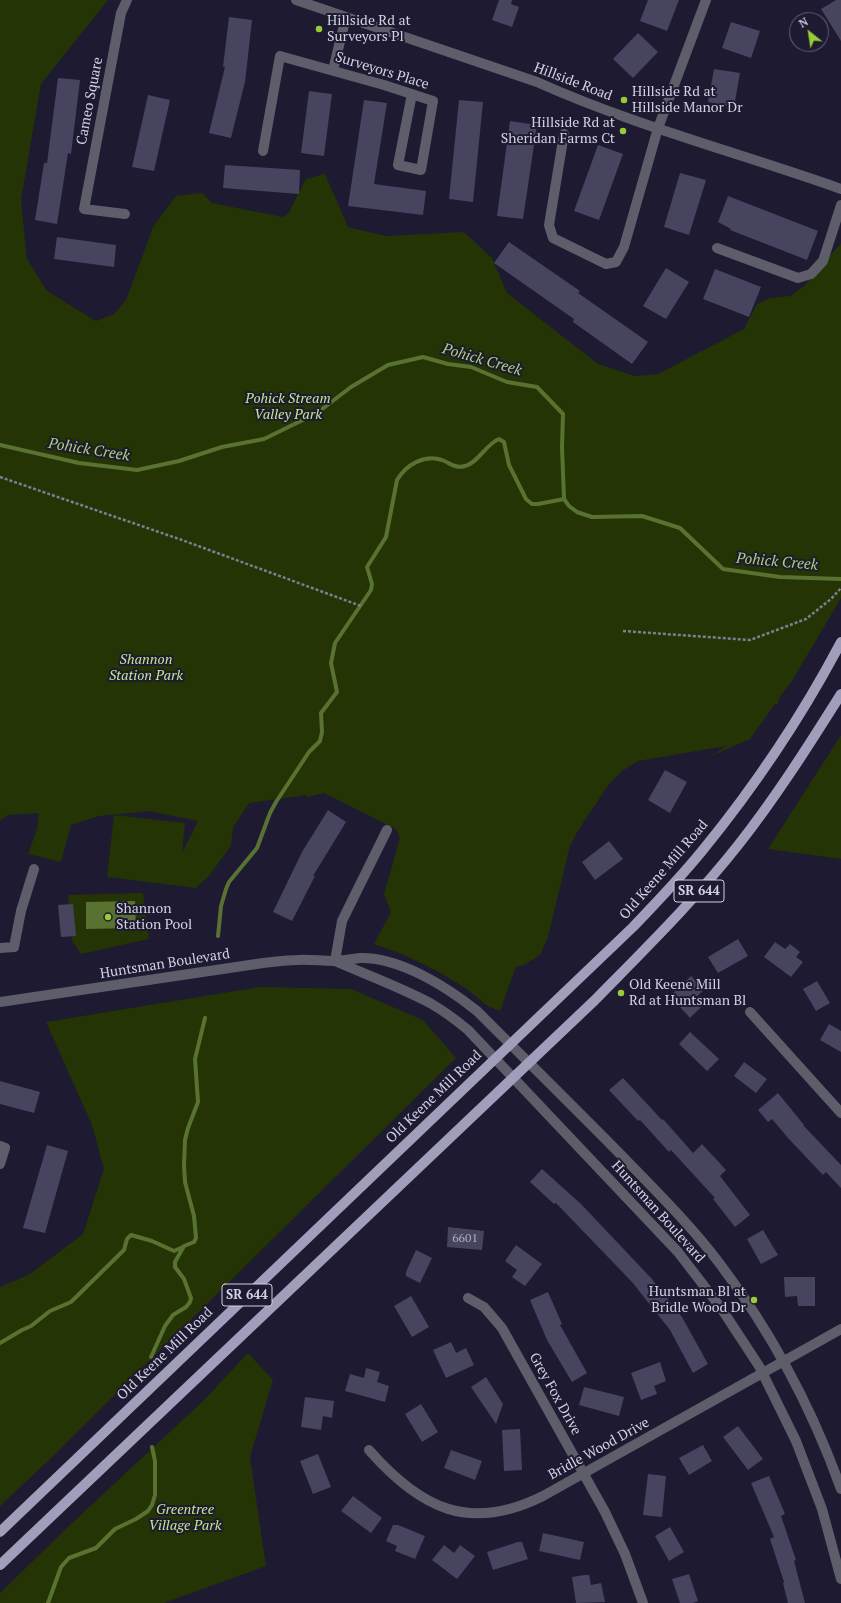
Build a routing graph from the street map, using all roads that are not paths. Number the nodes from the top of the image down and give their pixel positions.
1 (127, 0) edge
2 (296, 0) edge
3 (706, 0) edge
4 (346, 17) junction
5 (333, 70) junction
6 (412, 94) junction
7 (658, 128) junction
8 (564, 134) dead end
9 (263, 151) dead end
10 (841, 189) edge
11 (841, 205) edge
12 (125, 214) dead end
13 (717, 248) dead end
14 (841, 642) edge
15 (841, 694) edge
16 (387, 830) dead end
17 (34, 869) dead end
18 (0, 948) edge
19 (335, 961) junction
20 (0, 1002) edge
21 (750, 1012) dead end
22 (510, 1045) junction
23 (495, 1058) junction
24 (528, 1063) junction
25 (513, 1078) junction
26 (841, 1113) edge
27 (0, 1146) edge
28 (0, 1164) edge
29 (468, 1298) dead end
30 (841, 1330) edge
31 (784, 1361) junction
32 (763, 1373) junction
33 (369, 1450) dead end
34 (584, 1474) junction
35 (841, 1489) edge
36 (0, 1532) edge
37 (0, 1565) edge
38 (841, 1579) edge
39 (643, 1603) edge

1 - 12 street, Cameo Square
2 - 4 street, Hillside Road
3 - 7 street
4 - 5 street
4 - 7 street, Hillside Road
5 - 6 street, Surveyors Place
5 - 9 street, Surveyors Place
6 - 6 street, Surveyors Place
7 - 8 street
7 - 10 street, Hillside Road
11 - 13 street
14 - 22 main road, Old Keene Mill Road / SR 644
15 - 24 main road, SR 644
16 - 19 street
17 - 18 street
19 - 20 street, Huntsman Boulevard
19 - 22 street, Huntsman Boulevard
19 - 23 street, Huntsman Boulevard
21 - 26 street
22 - 23 main road, Old Keene Mill Road / SR 644
22 - 24 street, Huntsman Boulevard
23 - 25 street, Huntsman Boulevard
23 - 36 main road, Old Keene Mill Road / SR 644
24 - 25 main road, SR 644
24 - 31 street, Huntsman Boulevard
25 - 32 street, Huntsman Boulevard
25 - 37 main road, SR 644
27 - 28 street
29 - 34 street, Grey Fox Drive
30 - 31 street, Bridle Wood Drive
31 - 32 street, Bridle Wood Drive
31 - 35 street, Huntsman Boulevard
32 - 34 street, Bridle Wood Drive
32 - 38 street, Huntsman Boulevard
33 - 34 street, Bridle Wood Drive
34 - 39 street, Grey Fox Drive

